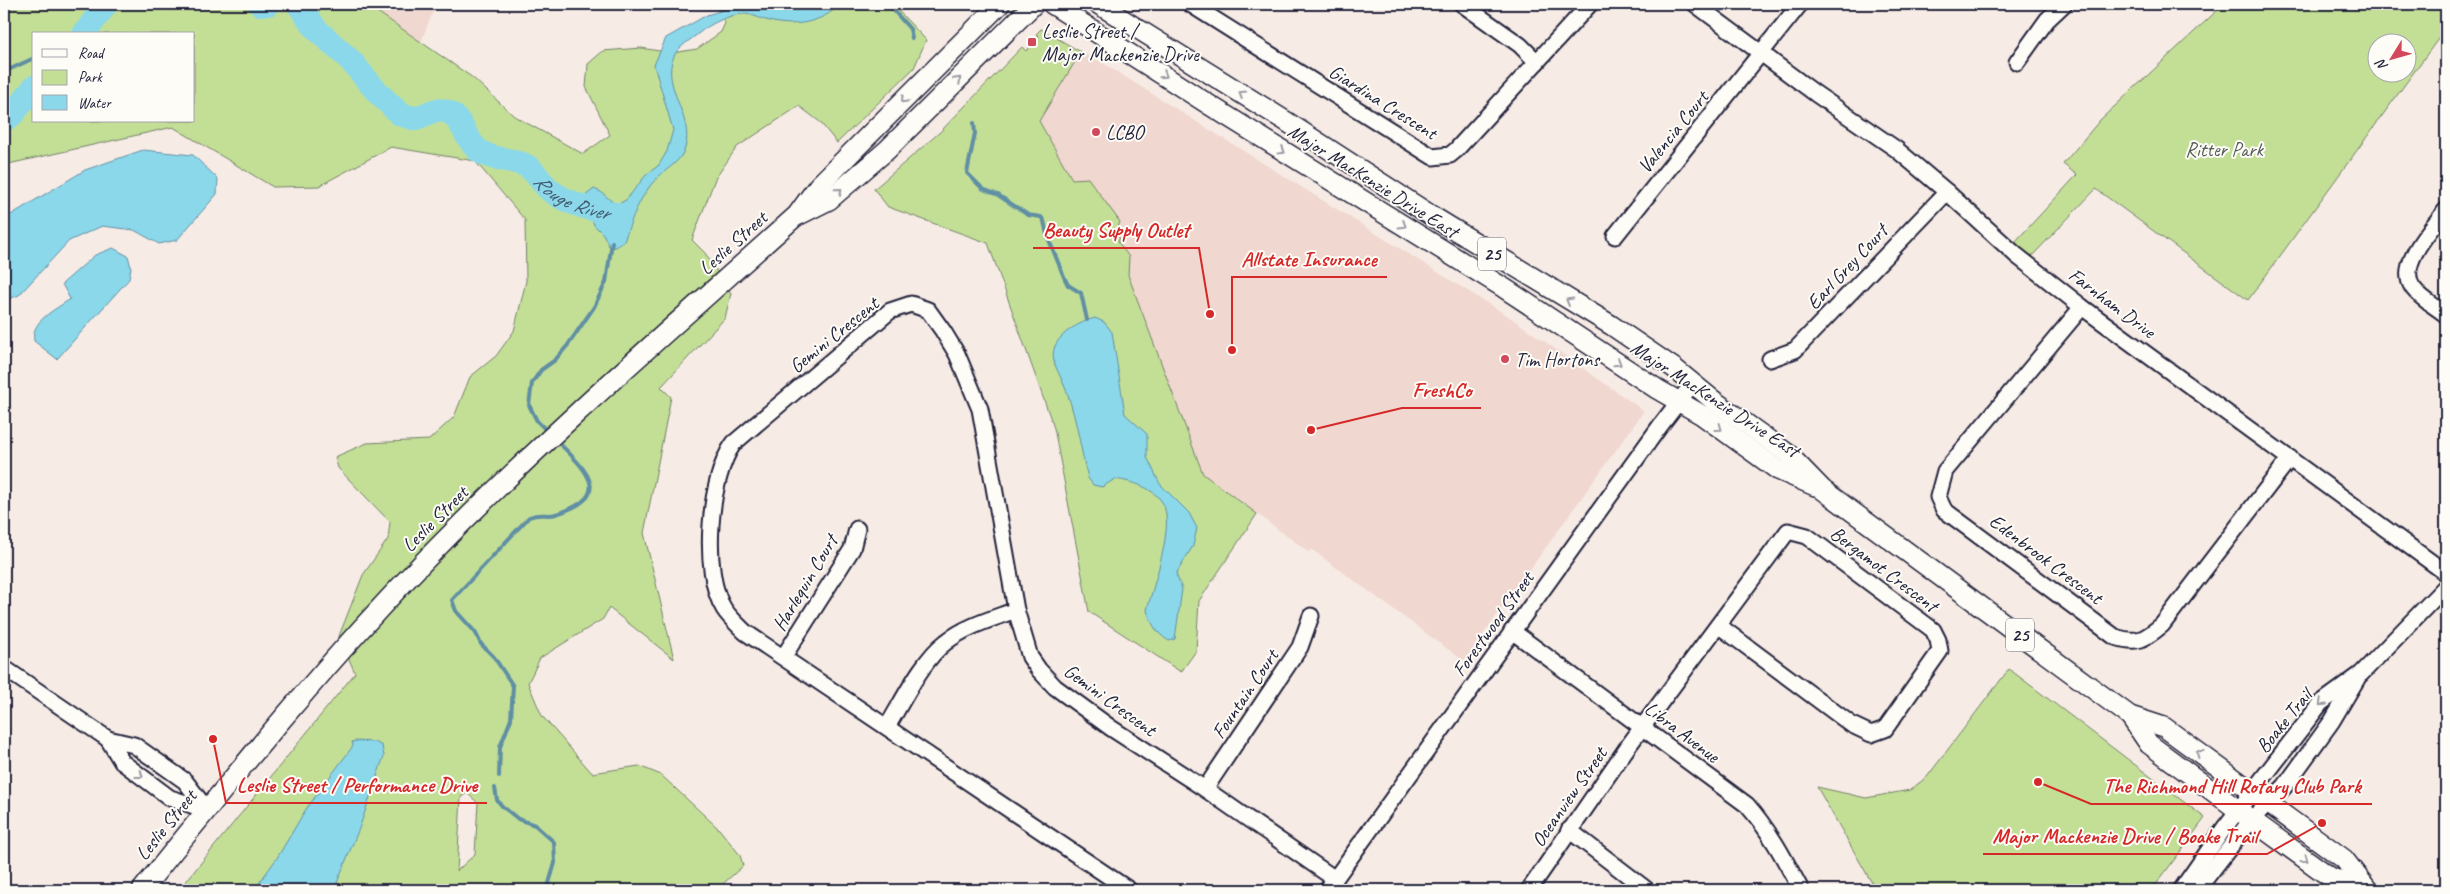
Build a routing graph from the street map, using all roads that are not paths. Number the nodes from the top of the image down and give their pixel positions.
1 (1000, 4) edge
2 (1034, 4) edge
3 (1052, 4) edge
4 (1098, 4) edge
5 (1190, 4) edge
6 (1462, 4) edge
7 (1590, 4) edge
8 (1695, 4) edge
9 (1800, 4) edge
10 (2064, 4) edge
11 (1762, 54) junction
12 (1537, 62) junction
13 (2016, 62) dead end
14 (1375, 179) junction
15 (1947, 192) junction
16 (1361, 200) junction
17 (2446, 210) edge
18 (798, 215) junction
19 (1615, 236) dead end
20 (2082, 307) junction
21 (2446, 315) edge
22 (1770, 359) dead end
23 (1693, 383) junction
24 (1678, 402) junction
25 (2290, 458) junction
26 (1823, 490) junction
27 (857, 529) dead end
28 (2446, 573) edge
29 (2446, 586) edge
30 (1016, 610) junction
31 (1311, 616) dead end
32 (1718, 625) junction
33 (1512, 632) junction
34 (784, 656) junction
35 (4, 668) edge
36 (2361, 674) junction
37 (888, 727) junction
38 (1642, 728) junction
39 (108, 739) junction
40 (1205, 789) junction
41 (2252, 806) junction
42 (207, 810) junction
43 (1569, 830) junction
44 (1331, 885) edge
45 (142, 890) edge
46 (1129, 890) edge
47 (1529, 890) edge
48 (1648, 890) edge
49 (1801, 890) edge
50 (2181, 890) edge
51 (2197, 890) edge
52 (2366, 890) edge

1 -> 18 main road, Leslie Street
18 -> 2 main road, Leslie Street
3 -> 16 main road, Major MacKenzie Drive East / 25
14 -> 4 main road, Major MacKenzie Drive East / 25
5 - 12 street, Giardina Crescent
6 - 12 street
7 - 12 street, Giardina Crescent
8 - 11 street, Farnham Drive
9 - 11 street, Valencia Court
10 - 13 street
11 - 15 street, Farnham Drive
11 - 19 street, Valencia Court
14 - 16 main road
23 -> 14 main road, Major MacKenzie Drive East / 25
15 - 20 street, Farnham Drive
15 - 22 street, Earl Grey Court
16 -> 24 main road, Major MacKenzie Drive East / 25
17 - 21 street
18 - 42 main road, Leslie Street
20 - 25 street, Farnham Drive
20 - 25 street, Edenbrook Crescent
23 - 24 street, Forestwood Street
23 - 26 main road, Major MacKenzie Drive East / 25
24 -> 26 main road, Major MacKenzie Drive East / 25
24 - 33 street, Forestwood Street
25 - 28 street, Farnham Drive
26 - 41 main road, Major MacKenzie Drive East / 25
27 - 34 street, Harlequin Court
29 - 36 street, Boake Trail
30 - 34 street, Gemini Crescent
30 - 37 street
30 - 40 street, Gemini Crescent
31 - 40 street, Fountain Court
32 - 32 street, Bergamot Crescent
32 - 38 street, Bergamot Crescent
33 - 38 street, Libra Avenue
33 - 44 street, Forestwood Street
34 - 37 street, Gemini Crescent
35 - 39 street
36 -> 41 street, Boake Trail
36 - 41 street, Boake Trail
37 - 46 street, Gemini Crescent
38 - 43 street, Oceanview Street
38 - 49 street, Libra Avenue
39 - 42 street
39 -> 42 street
40 - 44 street, Gemini Crescent
41 - 50 street
41 - 51 street
41 - 52 main road, Major MacKenzie Drive East / 25
42 - 45 main road, Leslie Street
43 - 47 street, Oceanview Street
43 - 48 street

